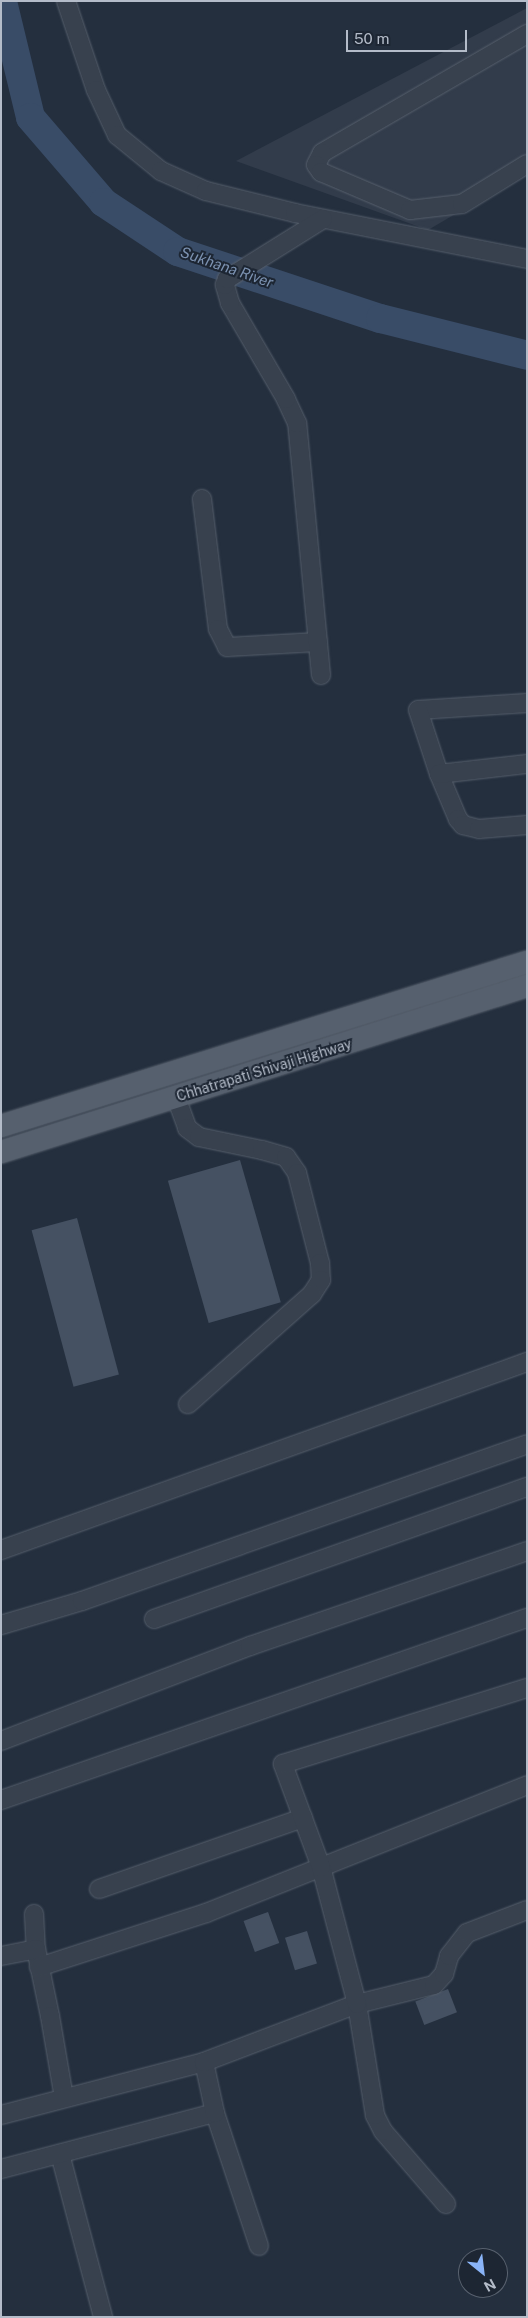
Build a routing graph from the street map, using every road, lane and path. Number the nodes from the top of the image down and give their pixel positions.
1 (66, 1) edge
2 (527, 34) edge
3 (527, 164) edge
4 (323, 219) junction
5 (527, 259) edge
6 (202, 499) dead end
7 (318, 642) junction
8 (321, 675) dead end
9 (527, 703) edge
10 (527, 764) edge
11 (439, 774) junction
12 (527, 825) edge
13 (527, 962) edge
14 (527, 986) edge
15 (176, 1097) junction
16 (1, 1126) edge
17 (1, 1152) edge
18 (527, 1362) edge
19 (188, 1404) dead end
20 (527, 1444) edge
21 (527, 1487) edge
22 (1, 1550) edge
23 (527, 1551) edge
24 (527, 1618) edge
25 (154, 1619) dead end
26 (1, 1625) edge
27 (527, 1688) edge
28 (1, 1741) edge
29 (527, 1785) edge
30 (1, 1800) edge
31 (303, 1818) junction
32 (322, 1867) junction
33 (99, 1890) dead end
34 (527, 1910) edge
35 (34, 1914) dead end
36 (36, 1948) junction
37 (1, 1956) edge
38 (40, 1967) junction
39 (357, 2004) junction
40 (204, 2062) junction
41 (64, 2098) junction
42 (215, 2113) junction
43 (1, 2115) edge
44 (60, 2154) junction
45 (1, 2169) edge
46 (446, 2204) dead end
47 (259, 2246) dead end
48 (102, 2317) edge

1 - 4 street
2 - 3 street
4 - 5 street
4 - 7 street
6 - 7 street
7 - 8 street
9 - 11 street
10 - 11 street
11 - 12 street
13 - 16 main road, Chhatrapati Shivaji Highway
14 - 15 main road, Chhatrapati Shivaji Highway
15 - 17 main road, Chhatrapati Shivaji Highway
15 - 19 street
18 - 22 street
20 - 26 street
21 - 25 street
23 - 28 street
24 - 30 street
27 - 31 street
29 - 32 street
31 - 32 street
31 - 33 street
32 - 38 street
32 - 39 street
34 - 39 street
35 - 36 street
36 - 37 street
36 - 38 street
38 - 41 street
39 - 40 street
39 - 46 street
40 - 41 street
40 - 42 street
41 - 43 street
42 - 44 street
42 - 47 street
44 - 45 street
44 - 48 street

